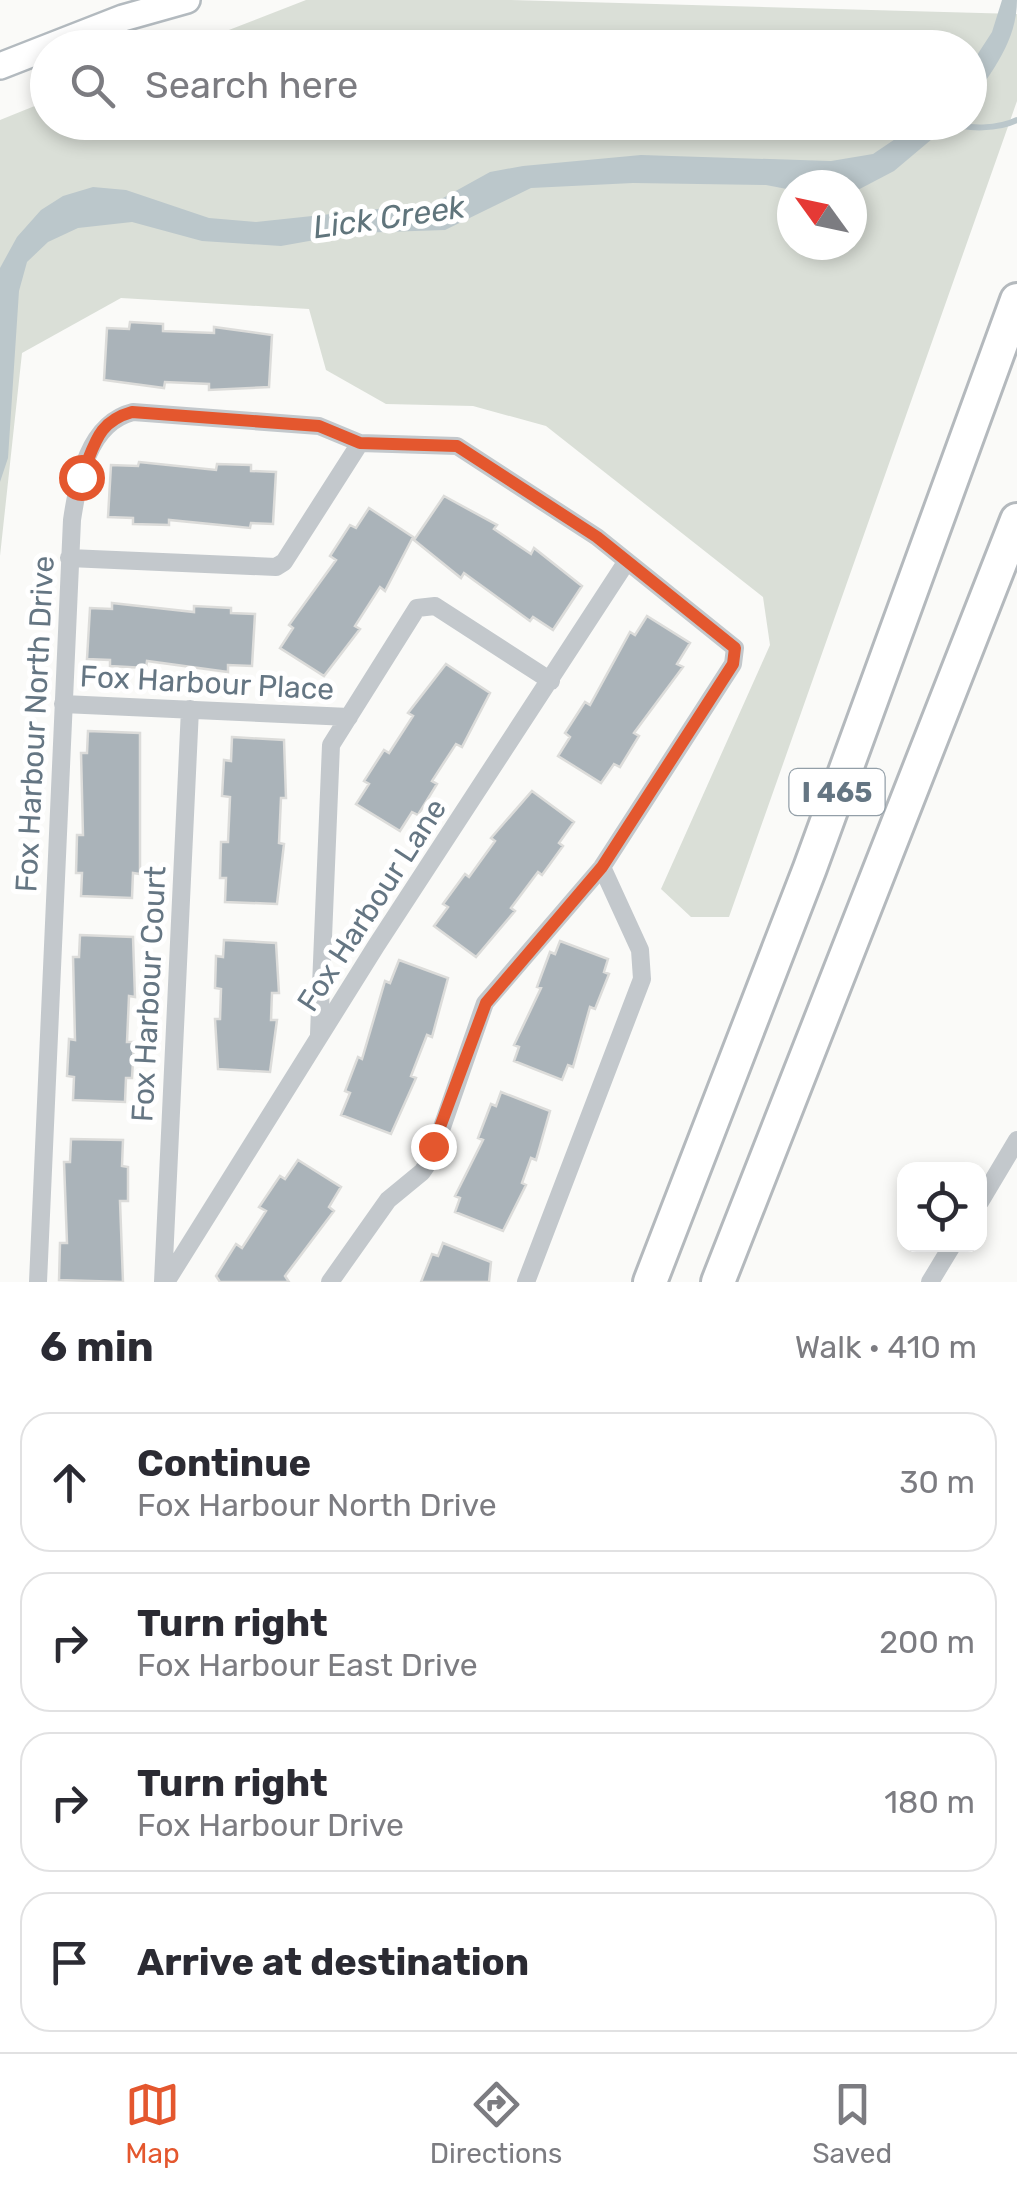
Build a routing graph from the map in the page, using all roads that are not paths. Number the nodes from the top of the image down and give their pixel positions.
1 (187, 0) edge
2 (139, 6) edge
3 (83, 30) edge
4 (30, 53) edge
5 (0, 66) edge
6 (1017, 300) edge
7 (360, 443) junction
8 (1017, 520) edge
9 (69, 558) junction
10 (627, 560) junction
11 (551, 681) junction
12 (63, 704) junction
13 (190, 709) junction
14 (349, 716) junction
15 (602, 867) junction
16 (319, 1040) junction
17 (1017, 1140) edge
18 (987, 1190) edge
19 (948, 1252) edge
20 (38, 1282) edge
21 (165, 1282) edge
22 (330, 1282) edge
23 (526, 1282) edge
24 (650, 1282) edge
25 (718, 1282) edge
26 (930, 1282) edge

1 - 2 main road
2 - 3 main road
4 - 5 main road
6 - 24 highway, I 465
7 - 9 street
7 - 9 street, Fox Harbour North Drive
7 - 10 street
8 - 25 highway, I 465
9 - 12 street, Fox Harbour North Drive
10 - 11 street, Fox Harbour Lane
10 - 15 street
11 - 14 street
11 - 16 street, Fox Harbour Lane
12 - 13 street, Fox Harbour Place
12 - 20 street, Fox Harbour North Drive
13 - 14 street, Fox Harbour Place
13 - 21 street, Fox Harbour Court
14 - 16 street
15 - 22 street
15 - 23 street
16 - 21 street, Fox Harbour Lane
17 - 18 street
19 - 26 street

